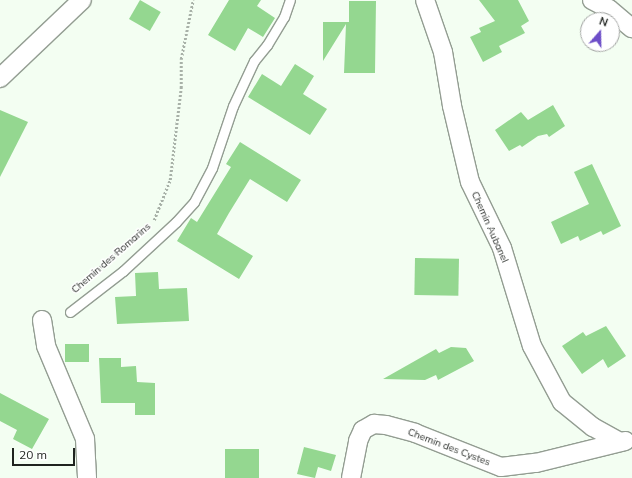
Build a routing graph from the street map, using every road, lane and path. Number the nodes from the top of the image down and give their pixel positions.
1 (82, 0) edge
2 (193, 0) edge
3 (290, 0) edge
4 (426, 0) edge
5 (592, 0) edge
6 (632, 28) edge
7 (0, 78) edge
8 (148, 226) dead end
9 (136, 236) dead end
10 (85, 280) dead end
11 (70, 312) dead end
12 (42, 320) dead end
13 (626, 441) edge
14 (505, 472) edge
15 (87, 478) edge
16 (351, 478) edge

1 - 7 street
2 - 8 path, Chemin des Romarins
3 - 11 lane
4 - 13 street, Chemin Aubanel
5 - 6 street
9 - 10 path, Chemin des Romarins
12 - 15 street
13 - 14 street, Chemin des Cystes
14 - 16 street, Chemin des Cystes

